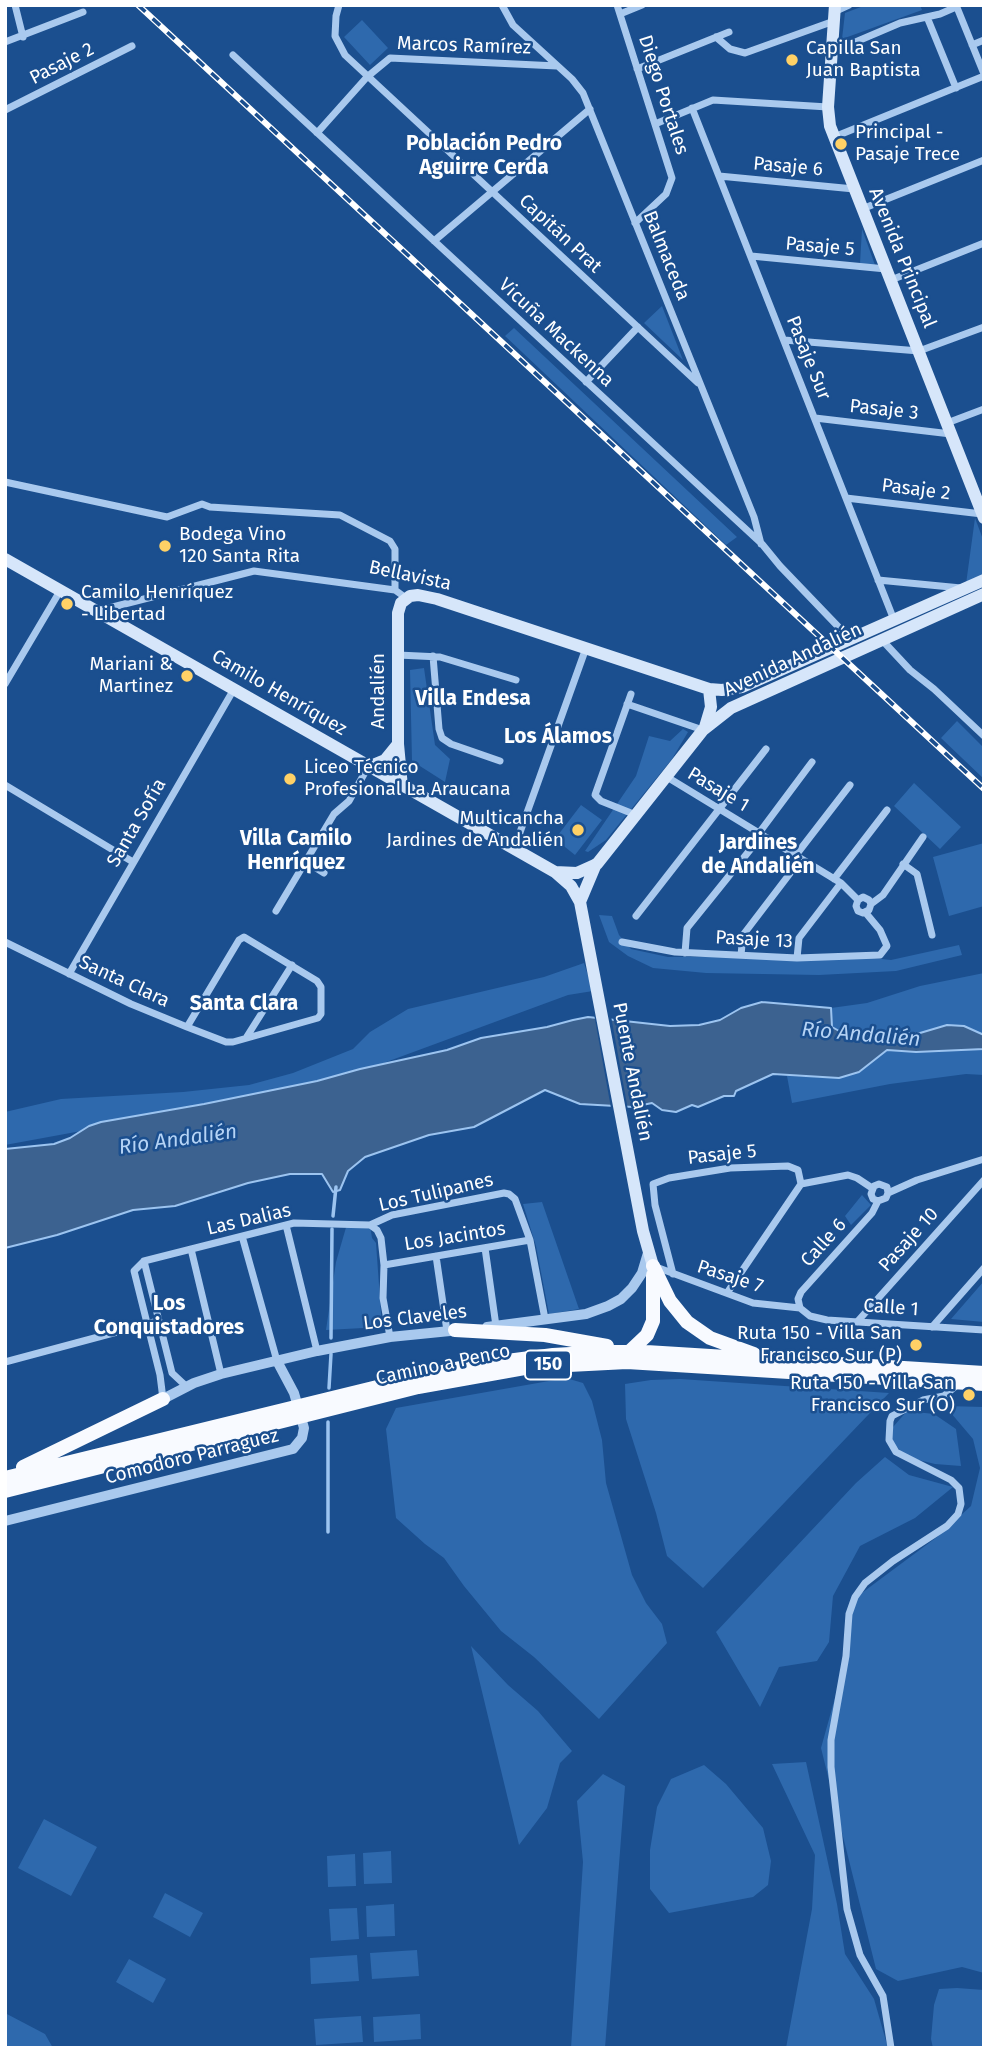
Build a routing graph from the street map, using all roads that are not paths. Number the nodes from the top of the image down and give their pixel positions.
1 (15, 5) edge
2 (339, 5) edge
3 (502, 5) edge
4 (642, 5) edge
5 (849, 5) edge
6 (956, 6) edge
7 (618, 9) edge
8 (83, 12) dead end
9 (835, 12) edge
10 (927, 17) junction
11 (729, 32) dead end
12 (23, 37) junction
13 (716, 37) junction
14 (984, 40) edge
15 (5, 42) edge
16 (972, 44) junction
17 (132, 46) dead end
18 (832, 52) junction
19 (233, 55) dead end
20 (557, 66) junction
21 (637, 69) junction
22 (984, 75) edge
23 (367, 77) junction
24 (956, 88) junction
25 (828, 107) junction
26 (590, 108) junction
27 (692, 108) junction
28 (5, 110) edge
29 (655, 124) junction
30 (317, 133) junction
31 (834, 137) junction
32 (984, 160) edge
33 (719, 176) junction
34 (854, 189) junction
35 (492, 192) junction
36 (862, 209) junction
37 (635, 223) junction
38 (434, 241) junction
39 (984, 243) edge
40 (751, 256) junction
41 (888, 275) junction
42 (638, 327) junction
43 (984, 327) edge
44 (784, 340) junction
45 (919, 351) junction
46 (586, 382) junction
47 (700, 385) junction
48 (984, 409) edge
49 (815, 418) junction
50 (949, 428) junction
51 (5, 482) edge
52 (979, 493) edge
53 (846, 498) junction
54 (983, 516) edge
55 (762, 544) junction
56 (5, 559) edge
57 (878, 580) junction
58 (984, 580) edge
59 (966, 588) junction
60 (60, 591) junction
61 (401, 594) junction
62 (984, 594) edge
63 (96, 611) junction
64 (894, 620) junction
65 (851, 640) junction
66 (882, 640) junction
67 (586, 648) junction
68 (398, 655) junction
69 (433, 656) junction
70 (516, 680) dead end
71 (5, 684) edge
72 (234, 689) junction
73 (709, 689) junction
74 (631, 694) dead end
75 (627, 705) junction
76 (703, 730) junction
77 (984, 736) edge
78 (398, 744) junction
79 (766, 749) dead end
80 (500, 761) dead end
81 (812, 762) dead end
82 (368, 767) junction
83 (667, 777) junction
84 (5, 785) edge
85 (850, 785) dead end
86 (402, 787) junction
87 (720, 809) junction
88 (887, 810) dead end
89 (637, 815) junction
90 (760, 834) junction
91 (923, 837) dead end
92 (514, 849) junction
93 (799, 857) junction
94 (133, 862) junction
95 (305, 862) junction
96 (597, 864) junction
97 (903, 864) junction
98 (555, 872) junction
99 (324, 873) dead end
100 (838, 881) junction
101 (858, 900) junction
102 (580, 902) junction
103 (871, 904) junction
104 (276, 911) dead end
105 (865, 912) junction
106 (636, 916) dead end
107 (584, 921) joint
108 (932, 935) dead end
109 (5, 942) edge
110 (622, 942) dead end
111 (885, 952) joint
112 (685, 953) junction
113 (741, 955) junction
114 (797, 958) junction
115 (292, 965) junction
116 (69, 974) junction
117 (187, 1027) junction
118 (246, 1039) junction
119 (984, 1159) edge
120 (984, 1180) edge
121 (801, 1184) junction
122 (872, 1188) junction
123 (888, 1193) junction
124 (878, 1201) junction
125 (286, 1225) junction
126 (370, 1225) junction
127 (242, 1237) junction
128 (530, 1240) junction
129 (485, 1248) junction
130 (191, 1250) junction
131 (436, 1256) junction
132 (650, 1259) junction
133 (144, 1262) junction
134 (384, 1265) junction
135 (983, 1271) edge
136 (673, 1275) junction
137 (727, 1293) junction
138 (800, 1308) junction
139 (545, 1320) junction
140 (158, 1321) junction
141 (857, 1322) junction
142 (147, 1324) junction
143 (496, 1326) junction
144 (932, 1327) junction
145 (984, 1330) edge
146 (451, 1331) junction
147 (390, 1337) junction
148 (317, 1350) junction
149 (629, 1352) junction
150 (772, 1360) junction
151 (277, 1361) junction
152 (5, 1362) edge
153 (984, 1373) edge
154 (221, 1374) junction
155 (959, 1382) junction
156 (984, 1384) edge
157 (187, 1387) junction
158 (163, 1399) junction
159 (301, 1412) junction
160 (5, 1477) edge
161 (5, 1491) edge
162 (5, 1521) edge
163 (891, 2048) edge

1 - 12 street
2 - 23 street, Capitán Prat
3 - 20 street, Balmaceda
4 - 7 street
5 - 9 street
6 - 10 street
6 - 16 street
7 - 21 street, Diego Portales
8 - 12 street
9 - 13 street
9 - 18 main road, Avenida Principal
10 - 18 street
10 - 24 street
11 - 13 street
12 - 15 street
13 - 21 street
14 - 16 street
16 - 22 street
17 - 28 street, Pasaje 2
18 - 25 main road, Avenida Principal
19 - 30 street, Vicuña Mackenna
20 - 23 street, Marcos Ramírez
20 - 26 street, Balmaceda
21 - 29 street, Diego Portales
22 - 24 street
23 - 30 street, Marcos Ramírez
23 - 35 street, Capitán Prat
24 - 31 street
25 - 27 street
25 - 31 main road, Avenida Principal
26 - 35 street
26 - 37 street, Balmaceda
27 - 29 street
27 - 33 street, Pasaje Sur
29 - 37 street, Diego Portales
30 - 38 street, Vicuña Mackenna
31 - 34 main road, Avenida Principal
32 - 36 street
33 - 34 street, Pasaje 6
33 - 40 street, Pasaje Sur
34 - 36 main road, Avenida Principal
35 - 38 street
35 - 42 street, Capitán Prat
36 - 41 main road, Avenida Principal
37 - 47 street, Balmaceda
38 - 46 street, Vicuña Mackenna
39 - 41 street
40 - 41 street, Pasaje 5
40 - 44 street, Pasaje Sur
41 - 45 main road, Avenida Principal
42 - 46 street
42 - 47 street, Capitán Prat
43 - 45 street
44 - 45 street
44 - 49 street, Pasaje Sur
45 - 50 main road, Avenida Principal
46 - 55 street, Vicuña Mackenna
47 - 55 street, Balmaceda
48 - 50 street
49 - 50 street, Pasaje 3
49 - 53 street, Pasaje Sur
50 - 52 main road, Avenida Principal
51 - 61 street
52 - 54 main road, Avenida Principal
53 - 54 street, Pasaje 2
53 - 57 street, Pasaje Sur
55 - 65 street, Vicuña Mackenna
56 - 60 main road, Camilo Henríquez
57 - 59 street
57 - 64 street, Pasaje Sur
58 - 59 main road, Avenida Andalién
59 - 64 main road, Avenida Andalién
60 - 63 main road, Camilo Henríquez
60 - 71 street
61 - 63 street, Bellavista
61 - 67 main road, Bellavista
61 - 68 main road, Andalién
62 - 66 main road, Avenida Andalién
63 - 72 main road, Camilo Henríquez
64 - 65 main road, Avenida Andalién
65 - 73 main road, Avenida Andalién
66 - 76 main road, Avenida Andalién
66 - 77 street
67 - 73 main road, Bellavista
67 - 92 street
68 - 69 street
68 - 78 main road, Andalién
69 - 70 street
69 - 80 street
72 - 82 main road, Camilo Henríquez
72 - 94 street, Santa Sofía
73 - 76 main road
74 - 75 street
75 - 76 street
75 - 89 street
76 - 83 main road, Avenida Andalién
78 - 82 main road
78 - 86 main road, Andalién
79 - 87 street
81 - 90 street
82 - 86 main road, Camilo Henríquez
82 - 95 street
83 - 87 street, Pasaje 1
83 - 89 main road, Avenida Andalién
84 - 94 street
85 - 93 street
86 - 92 main road, Camilo Henríquez
87 - 90 street, Pasaje 1
87 - 106 street
88 - 100 street
89 - 96 main road, Avenida Andalién
90 - 93 street, Pasaje 1
90 - 112 street
91 - 97 street
92 - 98 main road, Camilo Henríquez
93 - 100 street, Pasaje 1
93 - 113 street
94 - 116 street, Santa Sofía
95 - 99 street
95 - 104 street
96 - 98 main road
96 - 102 main road, Avenida Andalién
97 - 103 street
97 - 108 street
98 - 102 main road, Camilo Henríquez
100 - 101 street, Pasaje 1
100 - 114 street
101 - 103 street, Pasaje 1
101 - 105 street, Pasaje 1
102 - 107 main road, Camilo Henríquez
103 - 105 street
105 - 111 street, Pasaje 1
107 - 132 main road, Puente Andalién
109 - 116 street, Santa Clara
110 - 112 street, Pasaje 13
111 - 114 street, Pasaje 13
112 - 113 street, Pasaje 13
113 - 114 street, Pasaje 13
115 - 117 street
115 - 118 street
115 - 118 street
116 - 117 street, Santa Clara
117 - 118 street, Santa Clara
119 - 123 street
120 - 141 street, Pasaje 10
121 - 122 street
121 - 136 street, Pasaje 5
121 - 137 street
122 - 123 street
122 - 124 street
123 - 124 street, Calle 6
124 - 138 street, Calle 6
125 - 126 street, Las Dalias
125 - 127 street, Las Dalias
125 - 148 street
126 - 128 street, Los Tulipanes
126 - 134 street
127 - 130 street, Las Dalias
127 - 151 street
128 - 129 street, Los Jacintos
128 - 139 street
129 - 131 street, Los Jacintos
129 - 143 street
130 - 133 street, Las Dalias
130 - 154 street
131 - 134 street, Los Jacintos
131 - 146 street
132 - 136 street, Pasaje 7
132 - 139 street, Los Claveles
132 - 149 highway
132 - 150 highway
133 - 140 street
133 - 142 street
134 - 147 street
135 - 144 street
136 - 137 street, Pasaje 7
137 - 138 street, Pasaje 7
138 - 141 street, Calle 1
139 - 143 street, Los Claveles
140 - 142 street
140 - 157 street
141 - 144 street, Calle 1
142 - 152 street
142 - 158 street
143 - 146 street, Los Claveles
144 - 145 street, Calle 1
146 - 147 street, Los Claveles
146 - 149 highway
147 - 148 street, Los Claveles
148 - 151 street, Los Claveles
149 - 150 highway, Camino a Penco / 150
149 - 159 highway, Camino a Penco / 150
150 - 153 highway, Camino a Penco / 150
151 - 154 street, Los Claveles
151 - 159 street
154 - 157 street, Los Claveles
155 - 156 highway, Camino a Penco / 150
155 - 159 highway, Camino a Penco / 150
155 - 163 street
157 - 158 street, Los Claveles
158 - 160 highway
159 - 160 highway, Camino a Penco / 150
159 - 161 highway, Camino a Penco / 150
159 - 162 street, Comodoro Parraguez

